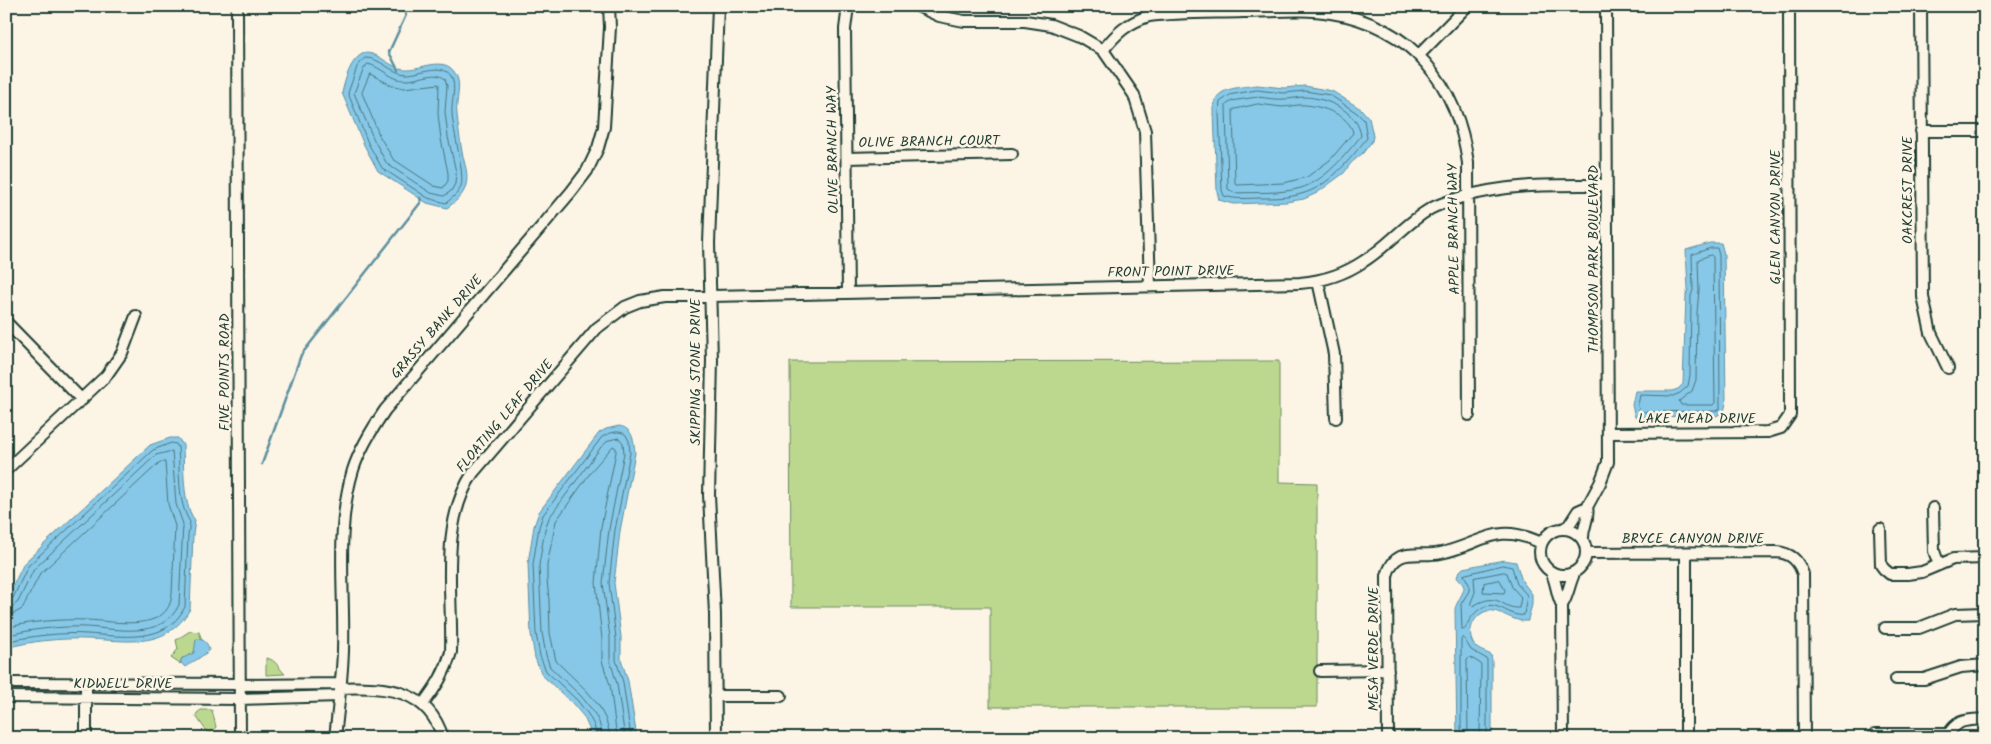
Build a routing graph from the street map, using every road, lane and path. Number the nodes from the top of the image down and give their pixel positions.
1 (237, 6) edge
2 (609, 6) edge
3 (718, 6) edge
4 (848, 6) edge
5 (917, 6) edge
6 (1467, 6) edge
7 (1606, 6) edge
8 (1789, 6) edge
9 (1921, 6) edge
10 (1103, 50) junction
11 (1419, 55) junction
12 (1921, 131) junction
13 (1985, 131) edge
14 (1012, 154) dead end
15 (847, 158) junction
16 (1607, 185) junction
17 (1468, 195) junction
18 (1318, 281) junction
19 (1150, 286) junction
20 (848, 293) junction
21 (710, 296) junction
22 (136, 316) dead end
23 (6, 322) edge
24 (1948, 368) dead end
25 (82, 400) junction
26 (1469, 415) dead end
27 (1336, 418) dead end
28 (1785, 425) joint
29 (1608, 433) junction
30 (6, 470) edge
31 (1587, 507) junction
32 (1933, 508) dead end
33 (1563, 529) junction
34 (1880, 529) dead end
35 (1583, 540) junction
36 (1541, 543) junction
37 (1686, 552) junction
38 (1586, 553) junction
39 (1985, 558) edge
40 (1939, 565) junction
41 (1551, 572) junction
42 (1575, 572) junction
43 (1562, 605) junction
44 (1985, 613) edge
45 (1885, 628) dead end
46 (1985, 665) edge
47 (1388, 670) junction
48 (1320, 671) dead end
49 (1896, 679) dead end
50 (6, 683) edge
51 (86, 683) junction
52 (240, 684) junction
53 (339, 689) junction
54 (6, 696) edge
55 (716, 696) junction
56 (781, 696) dead end
57 (86, 698) junction
58 (240, 699) junction
59 (423, 704) junction
60 (1985, 719) edge
61 (1875, 734) dead end
62 (1947, 736) edge
63 (86, 738) edge
64 (240, 738) edge
65 (335, 738) edge
66 (443, 738) edge
67 (716, 738) edge
68 (1388, 738) edge
69 (1564, 738) edge
70 (1686, 738) edge
71 (1804, 738) edge

1 - 52 street, FIVE POINTS ROAD
2 - 53 street, GRASSY BANK DRIVE
3 - 21 street, SKIPPING STONE DRIVE
4 - 15 street, OLIVE BRANCH WAY
5 - 10 street
6 - 11 street
7 - 16 street, THOMPSON PARK BOULEVARD
8 - 28 street, GLEN CANYON DRIVE
9 - 12 street, OAKCREST DRIVE
10 - 11 street, APPLE BRANCH WAY
10 - 19 street
11 - 17 street, APPLE BRANCH WAY
12 - 13 street
12 - 24 street, OAKCREST DRIVE
14 - 15 street, OLIVE BRANCH COURT
15 - 20 street, OLIVE BRANCH WAY
16 - 17 street, FRONT POINT DRIVE
16 - 29 street, THOMPSON PARK BOULEVARD
17 - 18 street, FRONT POINT DRIVE
17 - 26 street, APPLE BRANCH WAY
18 - 19 street, FRONT POINT DRIVE
18 - 27 street
19 - 20 street, FRONT POINT DRIVE
20 - 21 street, FRONT POINT DRIVE
21 - 55 street, SKIPPING STONE DRIVE
21 - 59 street, FLOATING LEAF DRIVE
22 - 25 street
23 - 25 street
25 - 30 street
28 - 29 street, LAKE MEAD DRIVE
29 - 31 street, THOMPSON PARK BOULEVARD
31 - 33 street, THOMPSON PARK BOULEVARD
31 - 35 street, THOMPSON PARK BOULEVARD
32 - 40 street
33 - 35 street
33 - 36 street
34 - 40 street
35 - 38 street
36 - 41 street
36 - 47 street, MESA VERDE DRIVE
37 - 38 street, BRYCE CANYON DRIVE
37 - 70 street
37 - 71 street, BRYCE CANYON DRIVE
38 - 42 street
39 - 40 street
41 - 42 street
41 - 43 street
42 - 43 street
43 - 69 street
44 - 45 street
46 - 49 street
47 - 48 street
47 - 68 street, MESA VERDE DRIVE
50 - 51 street, KIDWELL DRIVE
51 - 52 street, KIDWELL DRIVE
51 - 57 street
52 - 53 street, KIDWELL DRIVE
52 - 58 street, FIVE POINTS ROAD
53 - 58 street, KIDWELL DRIVE
53 - 59 street
53 - 65 street, GRASSY BANK DRIVE
54 - 57 street, KIDWELL DRIVE
55 - 56 street
55 - 67 street, SKIPPING STONE DRIVE
57 - 58 street, KIDWELL DRIVE
57 - 63 street
58 - 64 street, FIVE POINTS ROAD
59 - 66 street
60 - 62 street
61 - 62 street

